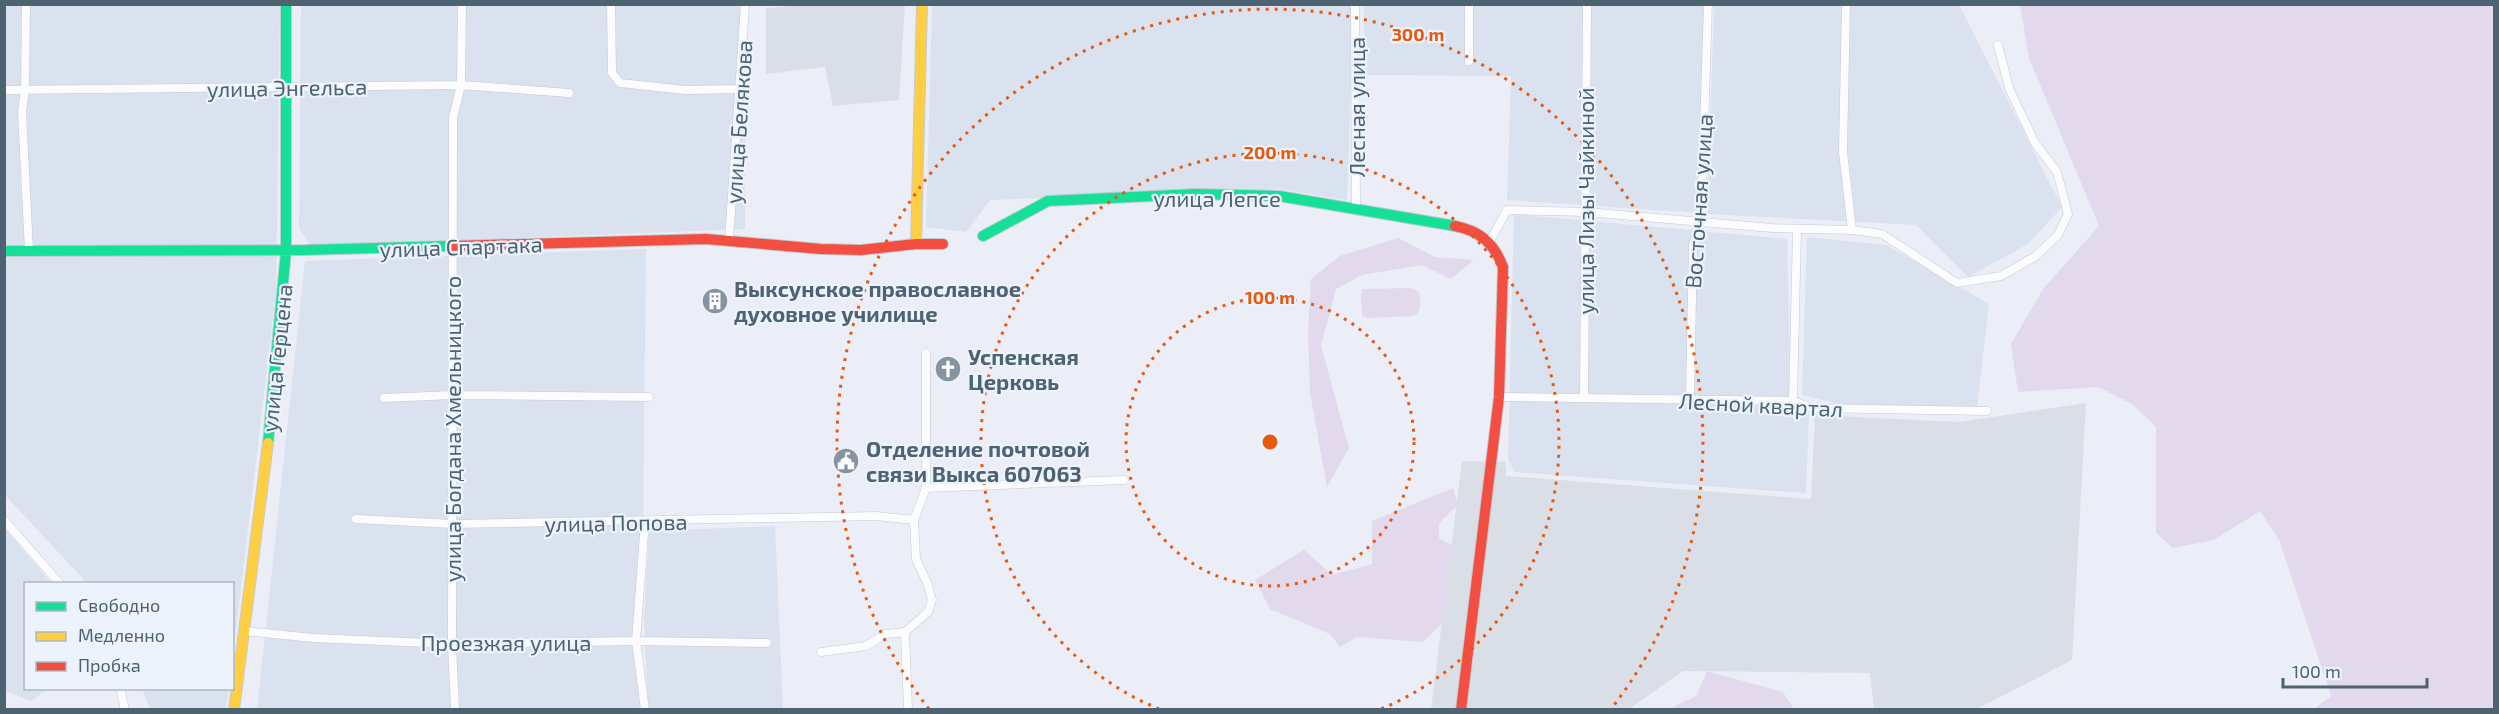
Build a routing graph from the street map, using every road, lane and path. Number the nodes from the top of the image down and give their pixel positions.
1 (26, 4) edge
2 (286, 4) edge
3 (462, 4) edge
4 (611, 4) edge
5 (746, 4) edge
6 (922, 4) edge
7 (1355, 4) edge
8 (1469, 4) edge
9 (1587, 4) edge
10 (1708, 4) edge
11 (1846, 4) edge
12 (1998, 45) dead end
13 (1469, 62) dead end
14 (461, 85) junction
15 (285, 87) junction
16 (740, 89) junction
17 (4, 90) edge
18 (25, 90) junction
19 (569, 93) dead end
20 (1356, 209) junction
21 (1586, 212) junction
22 (1701, 222) junction
23 (1797, 230) junction
24 (1852, 230) junction
25 (983, 236) dead end
26 (729, 240) junction
27 (1490, 241) junction
28 (916, 244) junction
29 (944, 244) dead end
30 (451, 247) junction
31 (29, 250) junction
32 (4, 251) edge
33 (286, 251) junction
34 (926, 353) dead end
35 (453, 395) junction
36 (649, 397) dead end
37 (1499, 397) junction
38 (384, 398) dead end
39 (1584, 398) junction
40 (1690, 398) junction
41 (1793, 401) junction
42 (1987, 411) dead end
43 (1124, 480) dead end
44 (926, 488) junction
45 (357, 519) dead end
46 (4, 520) edge
47 (914, 520) junction
48 (645, 522) junction
49 (453, 524) junction
50 (58, 582) edge
51 (245, 631) junction
52 (904, 632) junction
53 (636, 641) junction
54 (767, 643) dead end
55 (452, 644) junction
56 (821, 652) dead end
57 (120, 690) edge
58 (125, 710) edge
59 (234, 710) edge
60 (455, 710) edge
61 (645, 710) edge
62 (908, 710) edge
63 (1461, 710) edge

1 - 18 street
2 - 15 street, улица Герцена
3 - 14 street, улица Богдана Хмельницкого
4 - 16 street
5 - 16 street, улица Белякова
6 - 28 street
7 - 20 street, Лесная улица
8 - 13 street
9 - 21 street, улица Лизы Чайкиной
10 - 22 street, Восточная улица
11 - 24 street
12 - 24 street
14 - 15 street, улица Энгельса
14 - 19 street, улица Энгельса
14 - 30 street, улица Богдана Хмельницкого
15 - 18 street, улица Энгельса
15 - 33 street, улица Герцена
16 - 26 street, улица Белякова
17 - 18 street, улица Энгельса
18 - 31 street
20 - 25 street, улица Лепсе
20 - 27 street, улица Лепсе
21 - 22 street
21 - 27 street
21 - 39 street, улица Лизы Чайкиной
22 - 23 street
22 - 40 street, Восточная улица
23 - 24 street
23 - 41 street
26 - 28 street, улица Спартака
26 - 30 street, улица Спартака
27 - 37 street
28 - 29 street
30 - 33 street, улица Спартака
30 - 35 street, улица Богдана Хмельницкого
31 - 32 street, улица Спартака
31 - 33 street, улица Спартака
33 - 51 street, улица Герцена
34 - 44 street
35 - 36 street
35 - 38 street
35 - 49 street, улица Богдана Хмельницкого
37 - 39 street, Лесной квартал
37 - 63 street
39 - 40 street, Лесной квартал
40 - 41 street, Лесной квартал
41 - 42 street, Лесной квартал
43 - 44 street
44 - 47 street
45 - 49 street, улица Попова
46 - 50 street
47 - 48 street, улица Попова
47 - 52 street
48 - 49 street, улица Попова
48 - 53 street
49 - 55 street, улица Богдана Хмельницкого
51 - 55 street, Проезжая улица
51 - 59 street, улица Герцена
52 - 56 street
52 - 62 street
53 - 54 street, Проезжая улица
53 - 55 street, Проезжая улица
53 - 61 street
55 - 60 street, улица Богдана Хмельницкого
57 - 58 street

